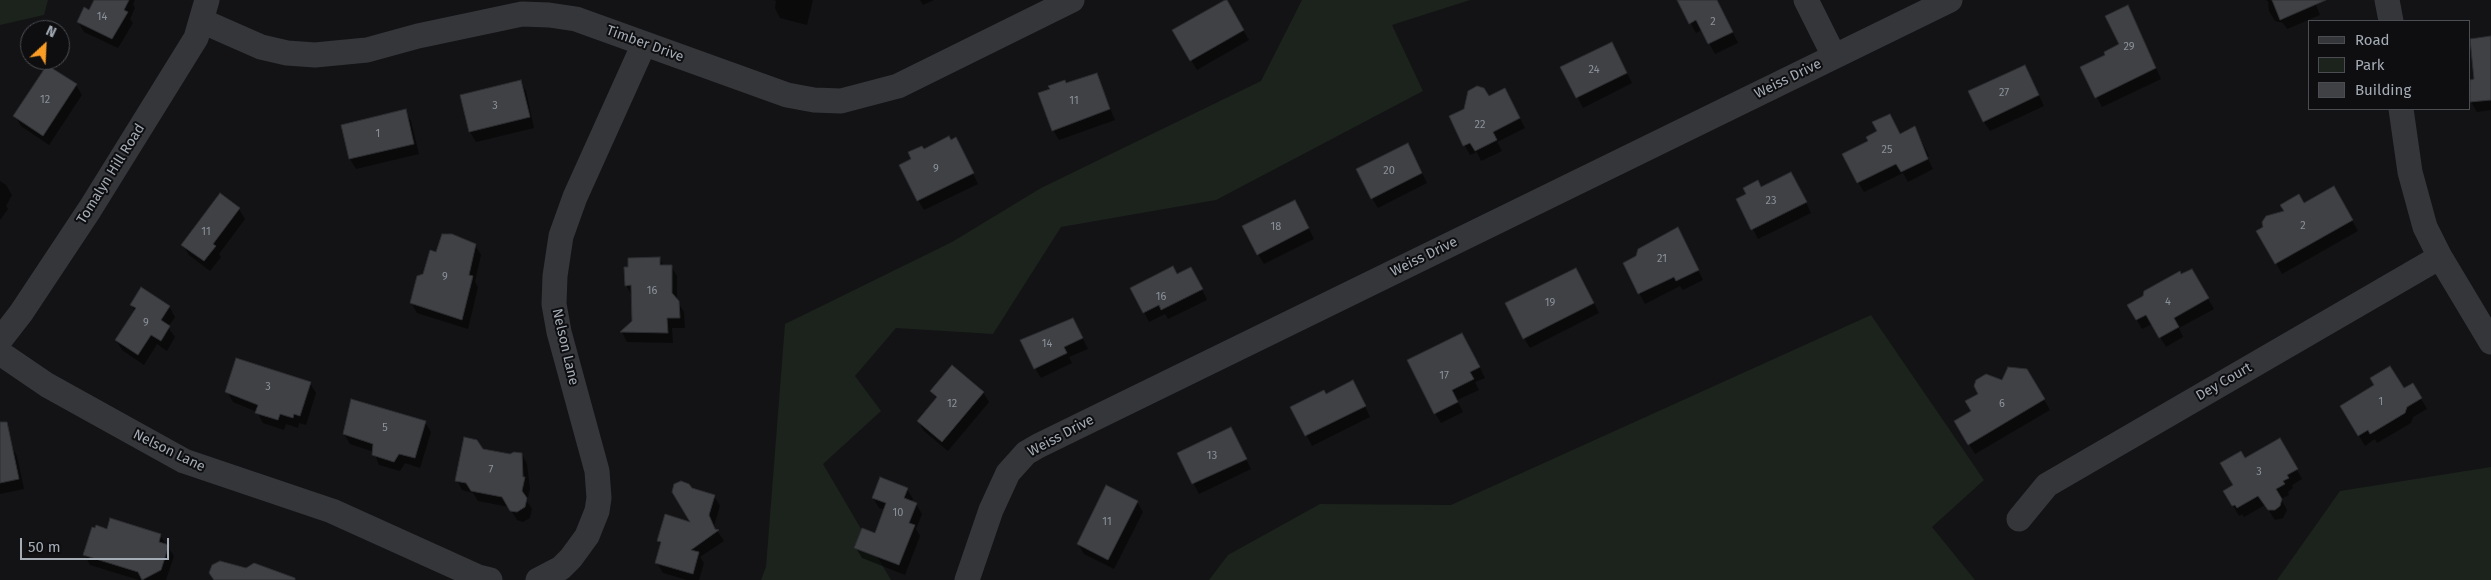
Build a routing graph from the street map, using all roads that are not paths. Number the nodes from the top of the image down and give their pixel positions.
1 (1806, 0) edge
2 (1950, 0) edge
3 (2387, 0) edge
4 (1068, 1) edge
5 (205, 10) edge
6 (2391, 20) edge
7 (644, 44) junction
8 (1834, 56) junction
9 (2401, 110) edge
10 (2440, 257) junction
11 (0, 340) edge
12 (2491, 342) edge
13 (0, 352) edge
14 (2019, 519) dead end
15 (490, 580) edge
16 (538, 580) edge
17 (967, 580) edge

1 - 8 street
2 - 8 street, Weiss Drive
3 - 6 street
4 - 7 street, Timber Drive
5 - 7 street, Timber Drive
5 - 11 street, Tomalyn Hill Road
7 - 16 street, Nelson Lane
8 - 17 street, Weiss Drive
9 - 10 street
10 - 12 street
10 - 14 street, Dey Court
13 - 15 street, Nelson Lane

